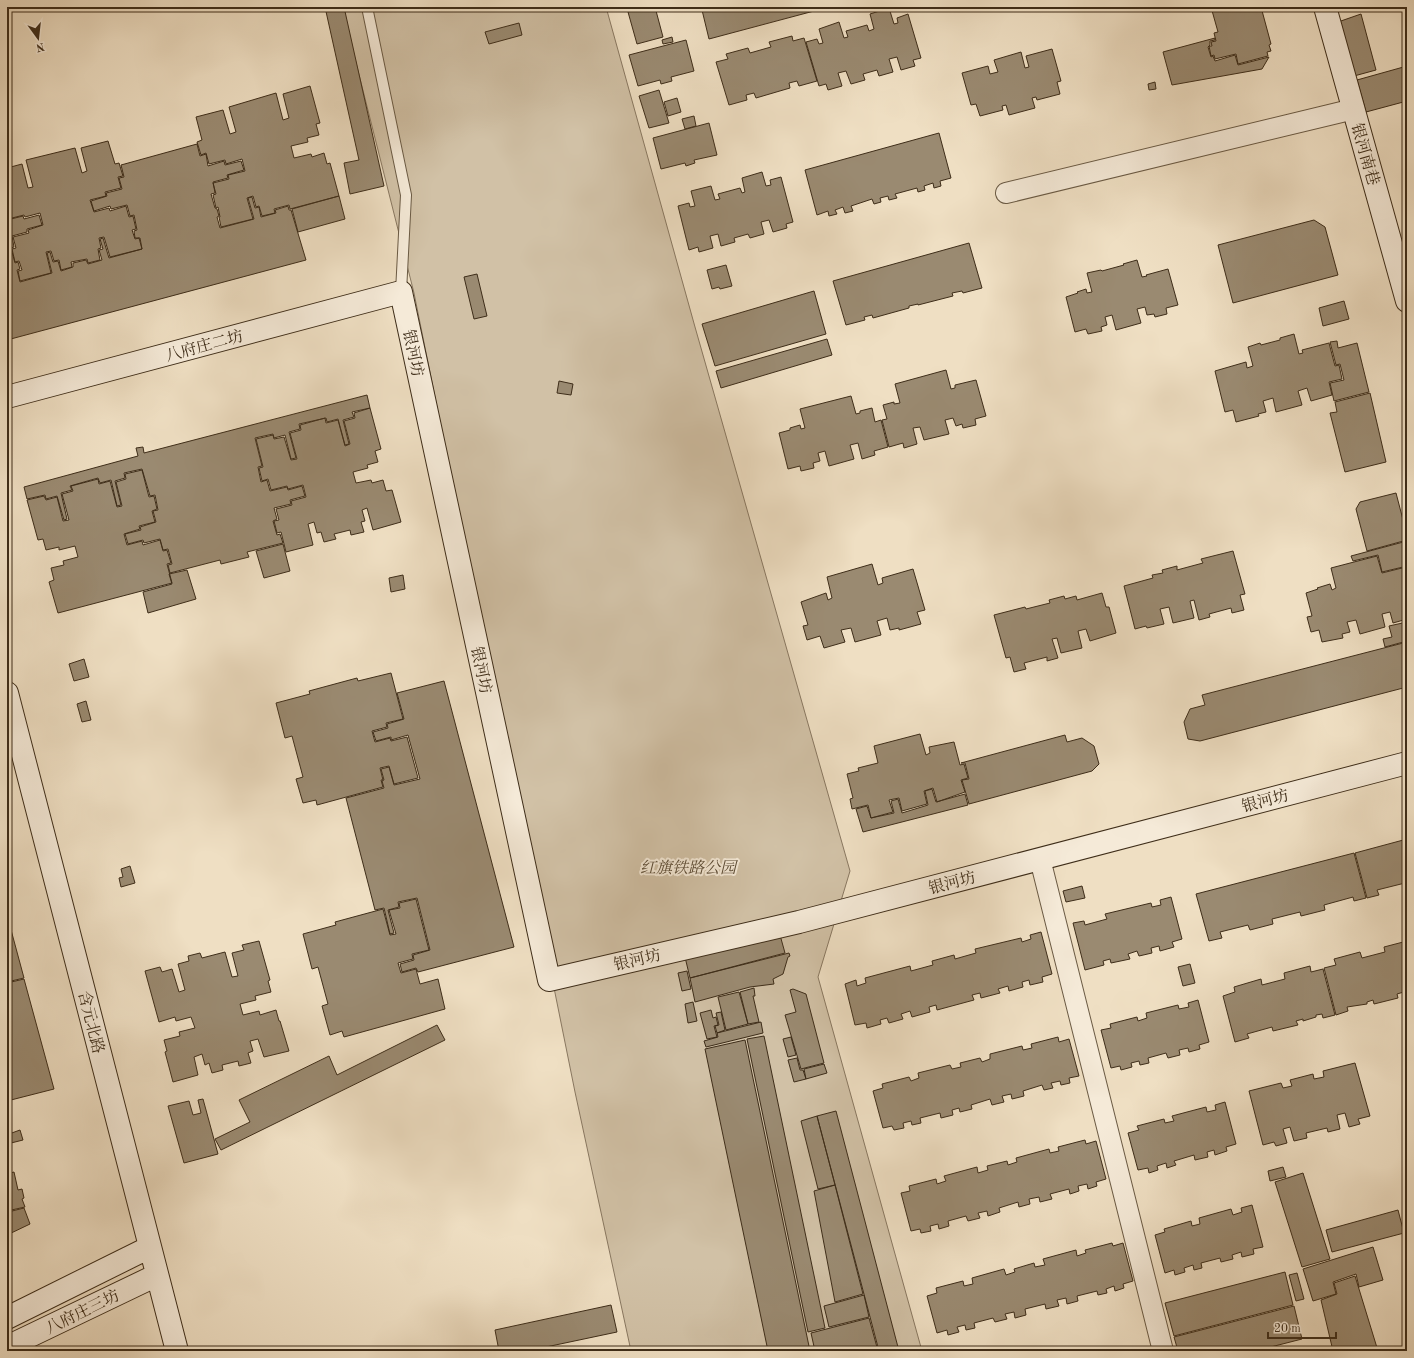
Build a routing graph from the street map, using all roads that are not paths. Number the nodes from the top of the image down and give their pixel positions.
1 (367, 7) edge
2 (1325, 7) edge
3 (1354, 109) junction
4 (1006, 193) dead end
5 (400, 292) junction
6 (1407, 301) edge
7 (7, 397) edge
8 (7, 693) edge
9 (1407, 763) edge
10 (1040, 859) junction
11 (150, 1247) junction
12 (157, 1276) junction
13 (7, 1318) edge
14 (7, 1347) edge
15 (177, 1351) edge
16 (1163, 1351) edge

1 - 5 lane
2 - 3 street, 银河南巷
3 - 4 street
3 - 6 street, 银河南巷
5 - 7 street, 八府庄二坊
5 - 10 street, 银河坊
8 - 11 street, 含元北路
9 - 10 street, 银河坊
10 - 16 street
11 - 12 street, 含元北路
11 - 13 street, 八府庄三坊
12 - 14 street, 八府庄三坊
12 - 15 street, 含元北路

